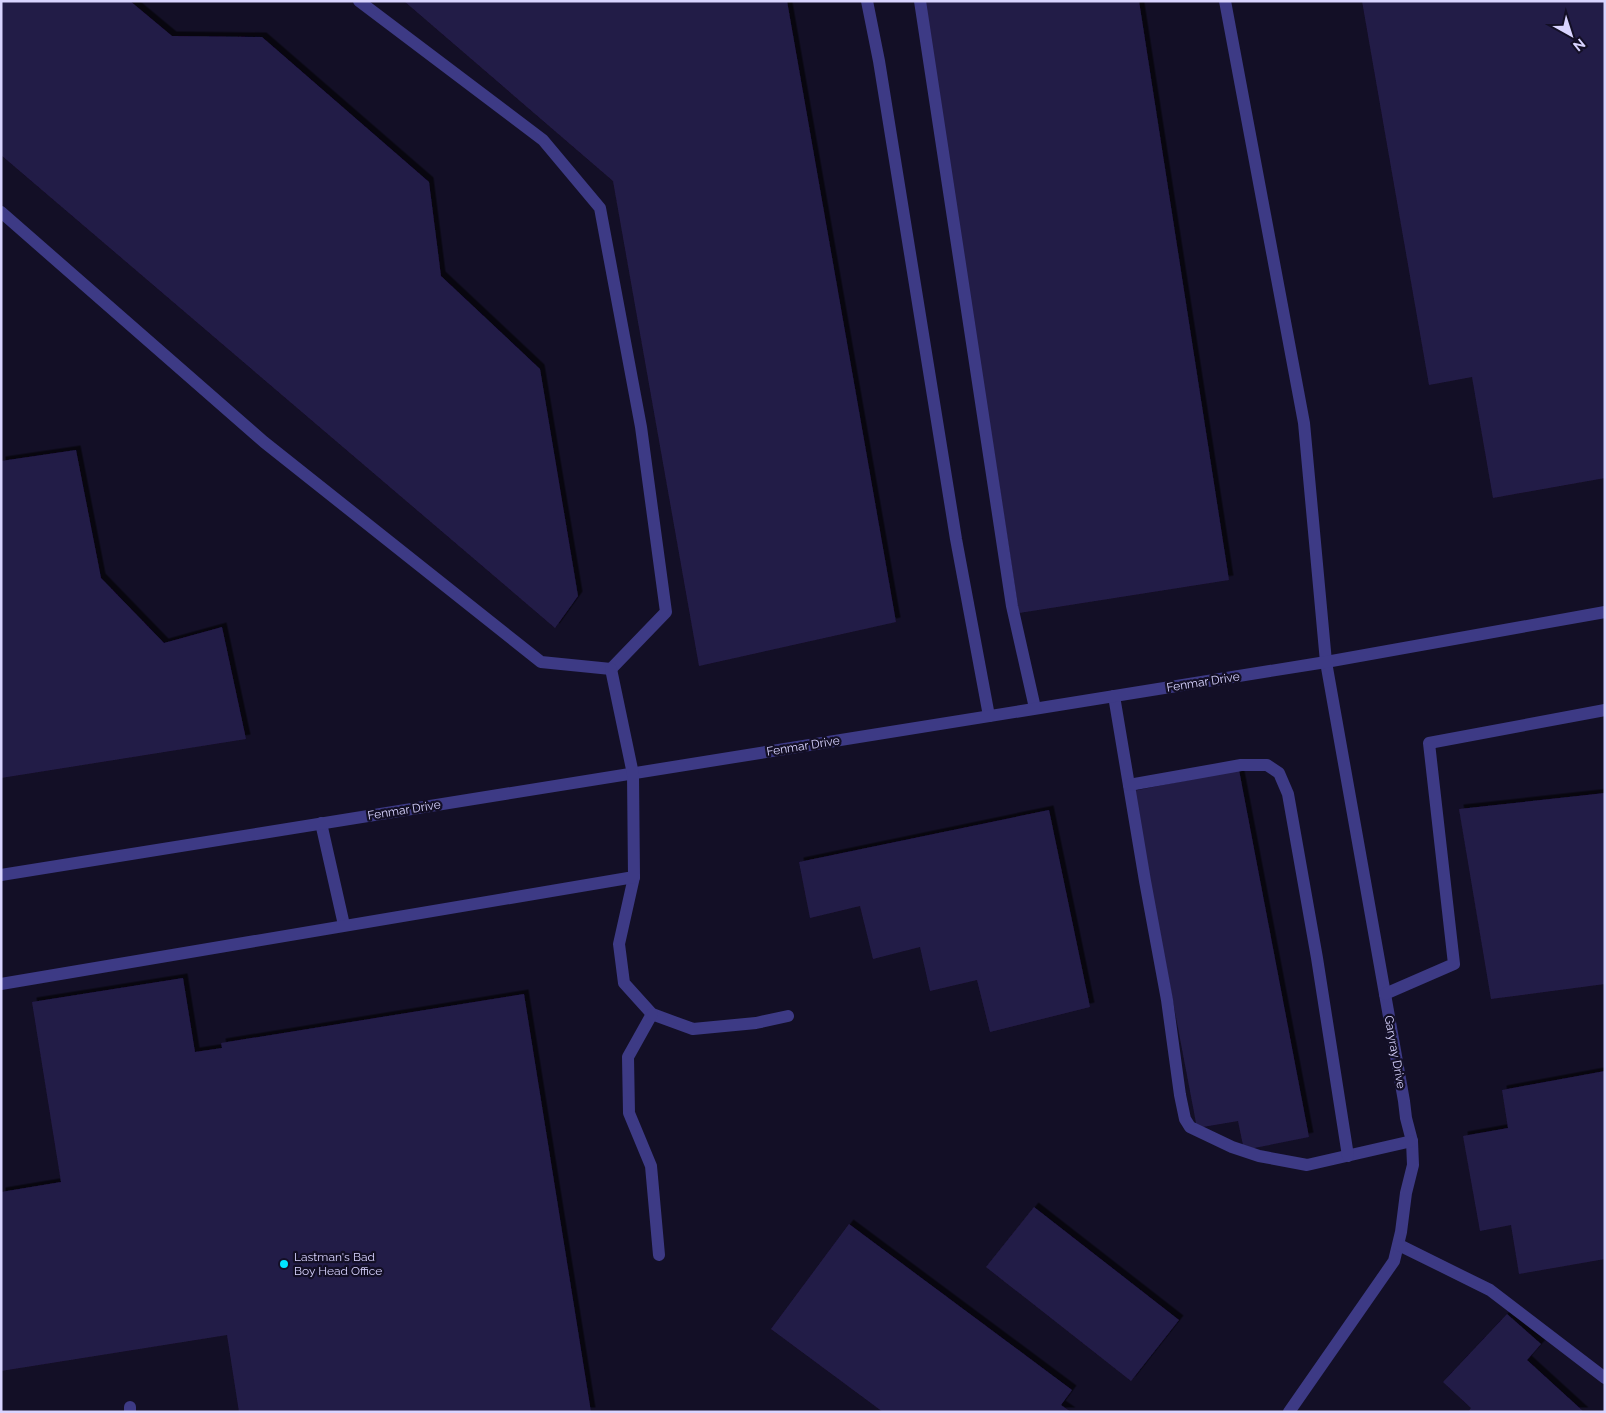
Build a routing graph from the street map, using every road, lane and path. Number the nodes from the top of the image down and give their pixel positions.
1 (358, 1) edge
2 (867, 1) edge
3 (920, 1) edge
4 (1225, 1) edge
5 (1, 212) edge
6 (1605, 612) edge
7 (1326, 662) junction
8 (612, 669) junction
9 (1114, 696) junction
10 (1035, 708) junction
11 (1605, 710) edge
12 (989, 716) junction
13 (633, 774) junction
14 (1129, 784) junction
15 (321, 824) junction
16 (1, 876) edge
17 (634, 877) junction
18 (344, 925) junction
19 (1, 984) edge
20 (1385, 994) junction
21 (652, 1014) junction
22 (788, 1016) dead end
23 (1412, 1141) junction
24 (1348, 1156) junction
25 (1398, 1244) junction
26 (659, 1255) dead end
27 (1605, 1378) edge
28 (1289, 1412) edge

1 - 8 street
2 - 12 street
3 - 10 street
4 - 7 street, Garyray Drive
5 - 8 street
6 - 7 street, Fenmar Drive
7 - 9 street, Fenmar Drive
7 - 20 street, Garyray Drive
8 - 13 street
9 - 10 street, Fenmar Drive
9 - 14 street
10 - 12 street, Fenmar Drive
11 - 20 street
12 - 13 street, Fenmar Drive
13 - 15 street, Fenmar Drive
13 - 17 street
14 - 24 street
14 - 24 street
15 - 16 street, Fenmar Drive
15 - 18 street
17 - 18 street
17 - 21 street
18 - 19 street
20 - 23 street, Garyray Drive
21 - 22 street
21 - 26 street
23 - 24 street
23 - 25 street, Garyray Drive
25 - 27 street
25 - 28 street, Garyray Drive

